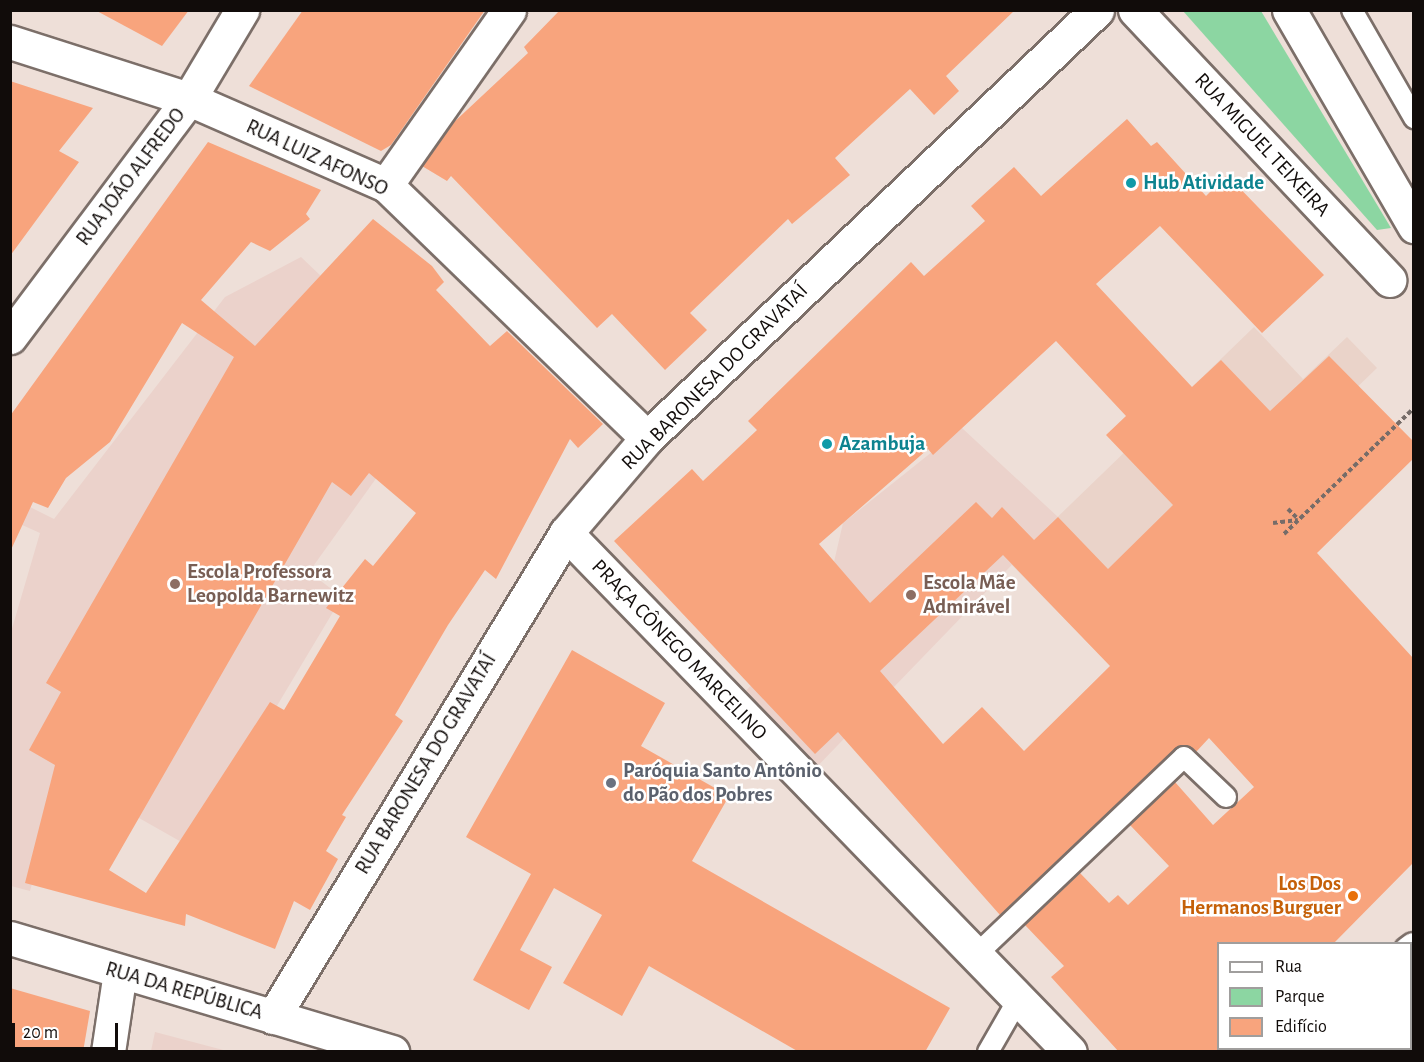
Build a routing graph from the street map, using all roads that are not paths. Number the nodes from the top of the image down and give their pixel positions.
1 (242, 10) edge
2 (509, 10) edge
3 (1096, 10) edge
4 (1135, 10) edge
5 (1288, 10) edge
6 (1352, 10) edge
7 (10, 42) edge
8 (189, 99) junction
9 (1413, 118) edge
10 (386, 185) junction
11 (1413, 226) edge
12 (1389, 280) dead end
13 (10, 337) edge
14 (646, 438) junction
15 (566, 533) junction
16 (1226, 797) dead end
17 (10, 938) edge
18 (978, 953) junction
19 (120, 972) junction
20 (1019, 998) junction
21 (273, 1017) junction
22 (108, 1052) edge
23 (392, 1052) edge
24 (988, 1052) edge
25 (1070, 1052) edge

1 - 8 street, RUA JOÃO ALFREDO
2 - 10 street
3 - 14 street, RUA BARONESA DO GRAVATAÍ
4 - 12 street, RUA MIGUEL TEIXEIRA
5 - 11 street
6 - 9 lane
7 - 8 street, RUA LUIZ AFONSO
8 - 10 street, RUA LUIZ AFONSO
8 - 13 street, RUA JOÃO ALFREDO
10 - 14 street, RUA LUIZ AFONSO
14 - 15 street, RUA BARONESA DO GRAVATAÍ
15 - 18 street, PRAÇA CÔNEGO MARCELINO
15 - 21 street, RUA BARONESA DO GRAVATAÍ
16 - 18 lane
17 - 19 street, RUA DA REPÚBLICA
18 - 20 street, PRAÇA CÔNEGO MARCELINO
19 - 21 street, RUA DA REPÚBLICA
19 - 22 street
20 - 24 lane
20 - 25 street, PRAÇA CÔNEGO MARCELINO
21 - 23 street, RUA DA REPÚBLICA

